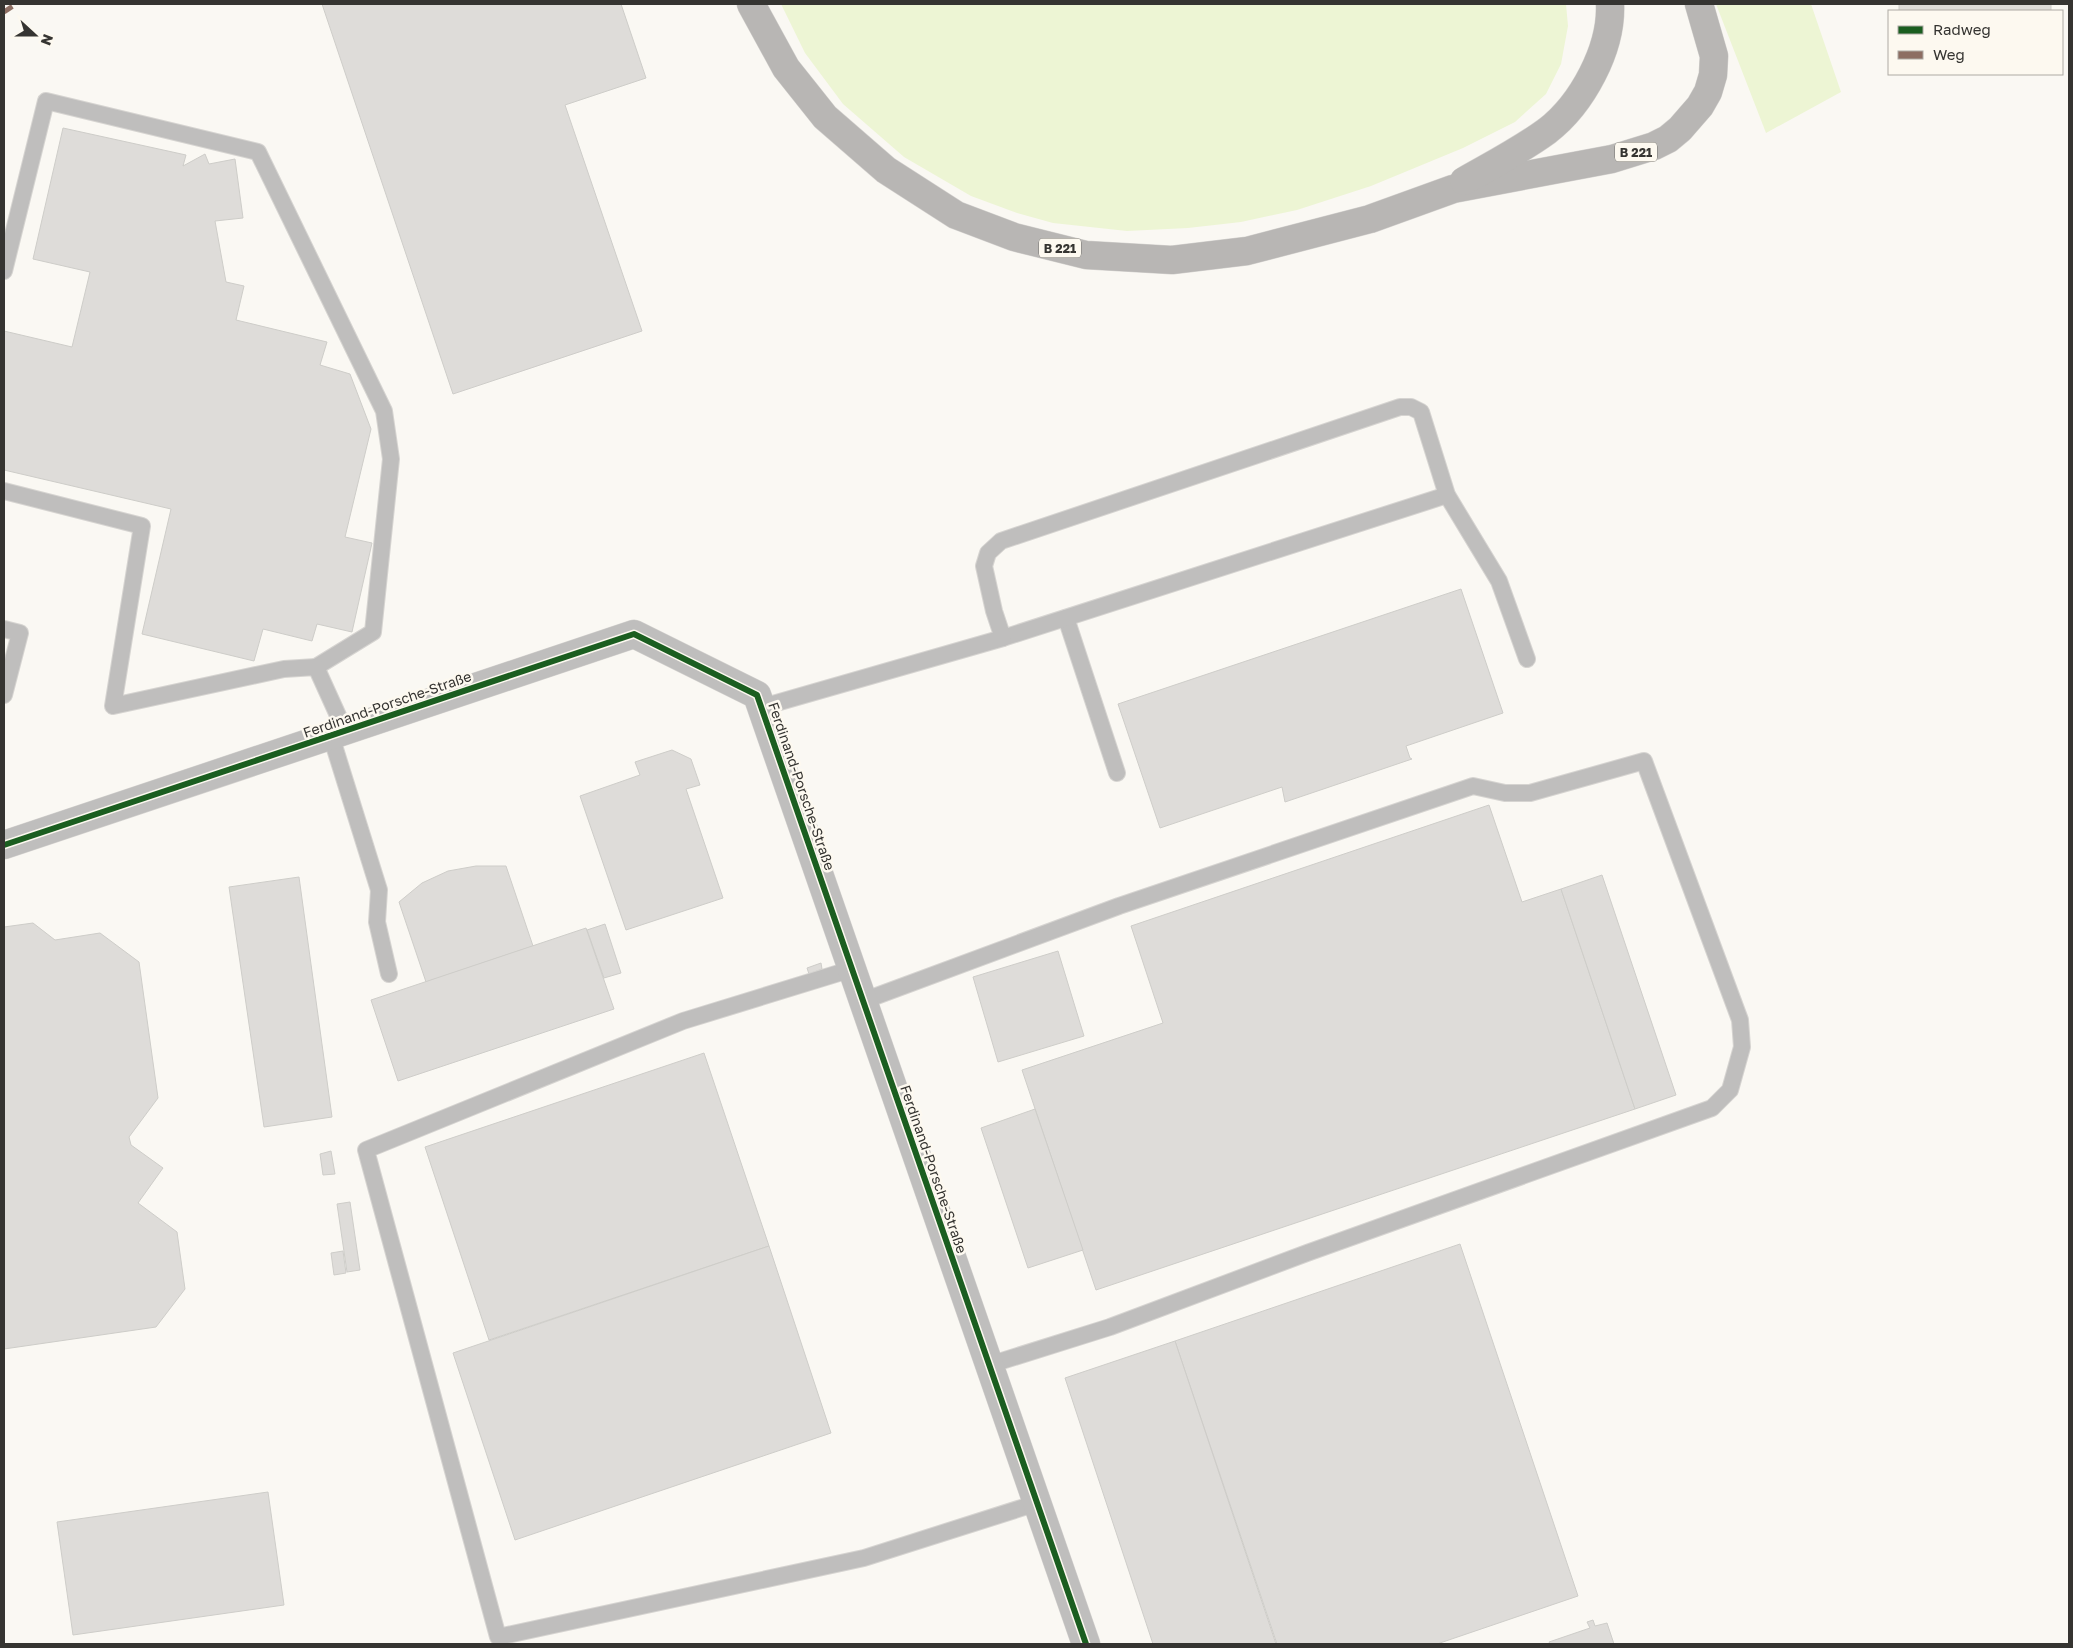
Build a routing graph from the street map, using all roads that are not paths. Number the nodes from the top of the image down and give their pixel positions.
1 (751, 4) edge
2 (1610, 4) edge
3 (1699, 4) edge
4 (1452, 188) junction
5 (4, 271) edge
6 (4, 490) edge
7 (1447, 495) junction
8 (1066, 618) junction
9 (4, 629) edge
10 (1003, 638) junction
11 (1527, 659) dead end
12 (316, 667) junction
13 (4, 695) edge
14 (762, 708) junction
15 (338, 733) junction
16 (1117, 773) dead end
17 (4, 846) edge
18 (852, 969) junction
19 (389, 974) dead end
20 (863, 1001) junction
21 (989, 1365) junction
22 (1037, 1503) junction
23 (1086, 1644) edge

1 - 4 main road, B 221
2 - 4 main road, B 221
3 - 4 main road, B 221
5 - 12 lane
6 - 12 lane
7 - 8 lane
7 - 10 lane
7 - 11 lane
8 - 10 lane
8 - 16 lane
9 - 13 lane
10 - 14 lane
12 - 15 lane
14 - 15 street, Ferdinand-Porsche-Straße
14 - 18 street, Ferdinand-Porsche-Straße
15 - 17 street, Ferdinand-Porsche-Straße
15 - 19 lane
18 - 20 street, Ferdinand-Porsche-Straße
18 - 22 lane
20 - 21 street, Ferdinand-Porsche-Straße
20 - 21 lane
21 - 22 street, Ferdinand-Porsche-Straße
22 - 23 street, Ferdinand-Porsche-Straße

